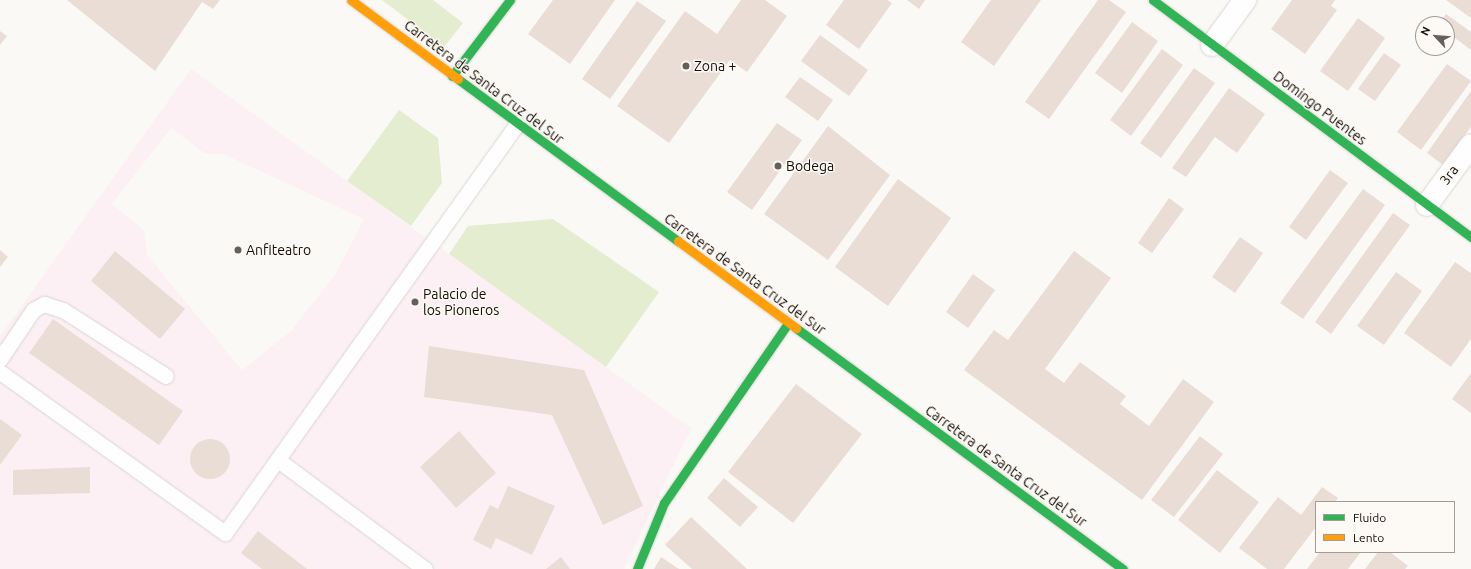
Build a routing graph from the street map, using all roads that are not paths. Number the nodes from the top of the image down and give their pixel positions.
1 (351, 0) edge
2 (510, 0) edge
3 (1153, 0) edge
4 (1245, 0) edge
5 (1212, 45) junction
6 (452, 76) junction
7 (517, 124) junction
8 (1471, 145) edge
9 (1427, 205) junction
10 (1471, 237) edge
11 (788, 323) junction
12 (0, 359) edge
13 (0, 372) edge
14 (166, 376) dead end
15 (278, 460) junction
16 (425, 569) edge
17 (637, 569) edge
18 (1123, 569) edge

1 - 6 main road, Carretera de Santa Cruz del Sur
2 - 6 main road
3 - 5 main road, Domingo Puentes
4 - 5 street
5 - 9 main road, Domingo Puentes
6 - 7 main road, Carretera de Santa Cruz del Sur
7 - 11 main road, Carretera de Santa Cruz del Sur
7 - 15 lane
8 - 9 street, 3ra
9 - 10 main road, Domingo Puentes
11 - 17 main road
11 - 18 main road, Carretera de Santa Cruz del Sur
12 - 14 lane
13 - 15 lane
15 - 16 lane

